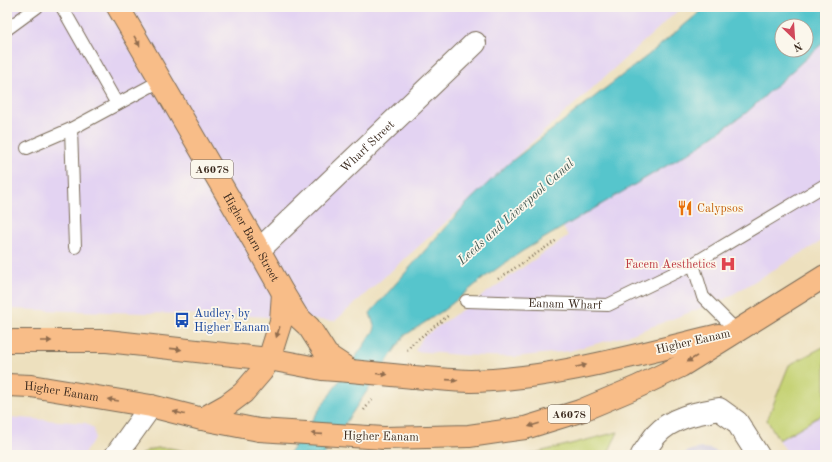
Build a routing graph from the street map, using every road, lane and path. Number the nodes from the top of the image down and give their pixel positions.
1 (37, 7) edge
2 (62, 7) edge
3 (118, 7) edge
4 (7, 29) edge
5 (475, 42) dead end
6 (160, 81) junction
7 (117, 104) junction
8 (71, 129) junction
9 (27, 148) dead end
10 (825, 185) edge
11 (558, 240) dead end
12 (75, 247) dead end
13 (259, 250) junction
14 (693, 264) junction
15 (825, 276) edge
16 (283, 293) junction
17 (466, 301) junction
18 (737, 331) junction
19 (7, 341) edge
20 (413, 343) dead end
21 (269, 359) junction
22 (351, 371) junction
23 (7, 385) edge
24 (151, 406) junction
25 (202, 419) junction
26 (116, 455) edge
27 (642, 455) edge
28 (758, 455) edge

1 - 4 lane
2 - 7 lane
3 -> 6 highway, Higher Barn Street / A6078
5 - 13 street, Wharf Street
6 - 7 lane
6 - 13 highway, Higher Barn Street / A6078
7 - 8 lane
8 - 9 lane
8 - 12 lane
10 - 14 lane, Eanam Wharf
11 - 17 path
13 - 16 highway, Higher Barn Street / A6078
14 - 17 lane, Eanam Wharf
14 - 18 lane
15 - 18 highway, Higher Eanam / A6078
16 -> 21 highway
16 - 22 highway, Higher Barn Street / A6078
17 - 20 path
22 -> 18 highway, Higher Eanam / A6078, bridge
18 -> 25 highway, Higher Eanam / A6078, bridge
19 -> 21 highway, Higher Eanam / A6078
21 - 22 highway, Higher Eanam / A6078
21 - 25 highway
24 -> 23 highway, Higher Eanam / A6078
25 -> 24 highway, Higher Eanam / A6078
24 - 26 street
27 - 28 street

